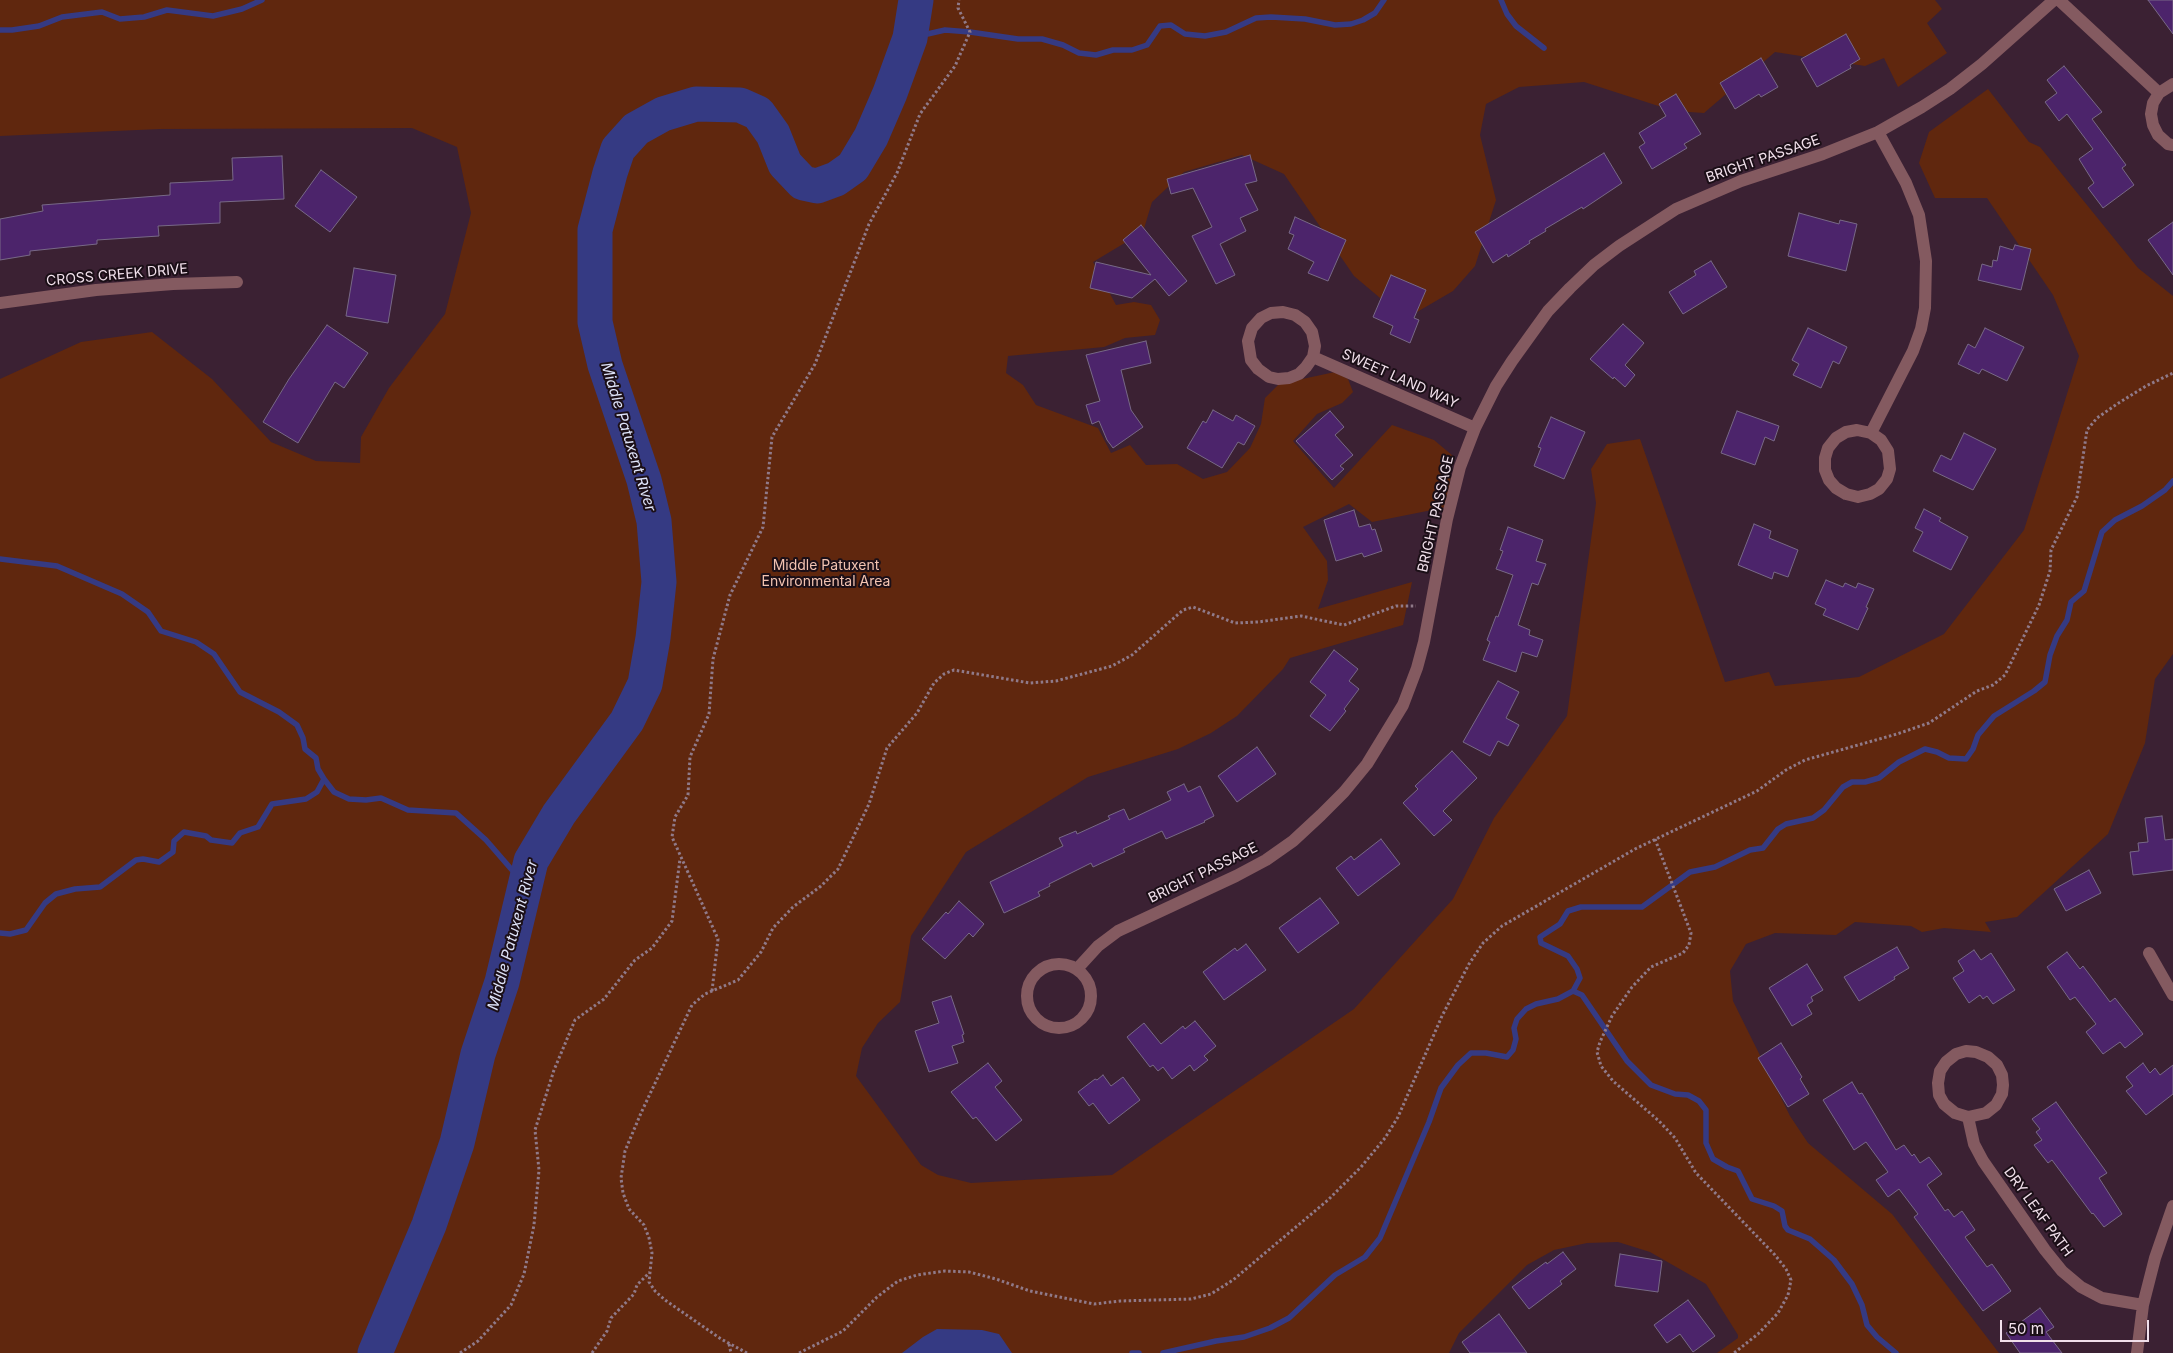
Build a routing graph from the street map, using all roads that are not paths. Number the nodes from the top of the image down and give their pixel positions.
1 (2054, 0) edge
2 (2059, 0) edge
3 (2173, 84) edge
4 (2159, 93) junction
5 (1878, 132) junction
6 (2173, 146) edge
7 (237, 282) dead end
8 (0, 303) edge
9 (1312, 357) junction
10 (1475, 428) junction
11 (1871, 433) junction
12 (2149, 954) dead end
13 (1077, 969) junction
14 (2173, 995) edge
15 (1968, 1117) junction
16 (2173, 1206) edge
17 (2143, 1305) junction
18 (2137, 1353) edge

1 - 5 street, BRIGHT PASSAGE
2 - 4 street
3 - 4 street
4 - 6 street
5 - 10 street, BRIGHT PASSAGE
5 - 11 street
7 - 8 street, CROSS CREEK DRIVE
9 - 9 street
9 - 10 street, SWEET LAND WAY
10 - 13 street, BRIGHT PASSAGE
11 - 11 street
12 - 14 street
13 - 13 street
15 - 15 street
15 - 17 street, DRY LEAF PATH
16 - 17 street
17 - 18 street

